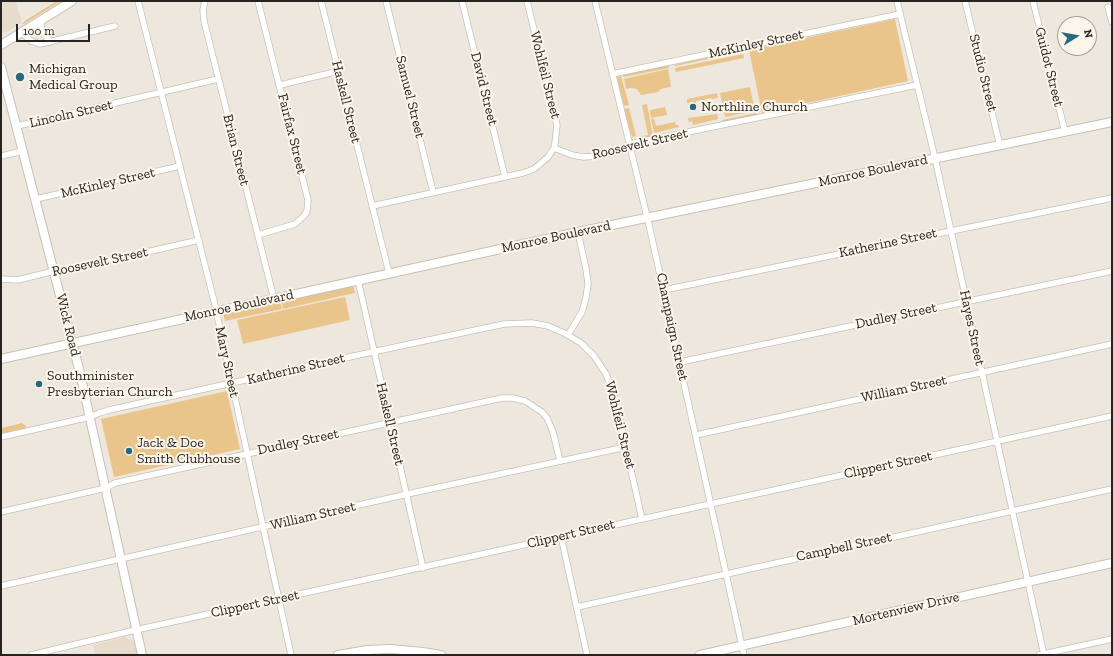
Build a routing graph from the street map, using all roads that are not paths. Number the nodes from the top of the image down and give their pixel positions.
1 (72, 1) edge
2 (138, 1) edge
3 (205, 1) edge
4 (258, 1) edge
5 (321, 1) edge
6 (386, 1) edge
7 (462, 1) edge
8 (527, 1) edge
9 (594, 1) edge
10 (897, 1) edge
11 (965, 1) edge
12 (1033, 1) edge
13 (1108, 7) dead end
14 (900, 14) junction
15 (40, 21) junction
16 (1112, 22) edge
17 (115, 26) dead end
18 (22, 33) junction
19 (50, 42) junction
20 (1, 45) edge
21 (1, 67) edge
22 (338, 71) junction
23 (612, 74) junction
24 (218, 79) junction
25 (280, 85) junction
26 (917, 85) junction
27 (162, 93) junction
28 (1112, 122) edge
29 (17, 126) junction
30 (1065, 132) junction
31 (630, 146) junction
32 (1000, 146) junction
33 (554, 148) junction
34 (23, 151) junction
35 (1, 156) edge
36 (935, 158) junction
37 (180, 166) junction
38 (505, 177) junction
39 (433, 192) junction
40 (1112, 198) edge
41 (36, 199) junction
42 (372, 206) junction
43 (648, 218) junction
44 (951, 230) junction
45 (578, 232) junction
46 (258, 235) junction
47 (199, 240) junction
48 (54, 271) junction
49 (1112, 271) edge
50 (389, 273) junction
51 (1, 279) edge
52 (358, 280) junction
53 (664, 290) junction
54 (274, 298) junction
55 (966, 301) junction
56 (217, 310) junction
57 (568, 335) junction
58 (72, 342) junction
59 (1112, 344) edge
60 (374, 352) junction
61 (1, 359) edge
62 (680, 362) junction
63 (982, 372) junction
64 (232, 383) junction
65 (1112, 416) edge
66 (90, 417) junction
67 (390, 422) junction
68 (696, 435) junction
69 (1, 437) edge
70 (997, 441) junction
71 (626, 447) junction
72 (247, 454) junction
73 (560, 461) junction
74 (106, 488) junction
75 (1112, 489) edge
76 (406, 495) junction
77 (710, 503) junction
78 (1012, 510) junction
79 (1, 512) edge
80 (642, 519) junction
81 (264, 528) junction
82 (561, 536) junction
83 (121, 559) junction
84 (1112, 562) edge
85 (423, 568) junction
86 (726, 574) junction
87 (1028, 582) junction
88 (1, 586) edge
89 (279, 599) junction
90 (577, 606) junction
91 (136, 630) junction
92 (1112, 639) edge
93 (741, 645) junction
94 (31, 655) edge
95 (142, 655) edge
96 (291, 655) edge
97 (338, 655) edge
98 (441, 655) edge
99 (587, 655) edge
100 (700, 655) edge
101 (744, 655) edge
102 (1042, 655) edge

1 - 15 street
2 - 27 street, Mary Street
3 - 24 street, Brian Street
4 - 25 street, Fairfax Street
5 - 22 street, Haskell Street
6 - 39 street, Samuel Street
7 - 38 street, David Street
8 - 33 street, Wohlfeil Street
9 - 23 street, Champaign Street
10 - 14 street, Hayes Street
11 - 32 street, Studio Street
12 - 30 street, Guidot Street
13 - 16 street
14 - 23 street, McKinley Street
14 - 26 street, Hayes Street
15 - 18 street
15 - 19 street
17 - 19 street
18 - 19 street
18 - 20 street
21 - 29 street, Wick Road
22 - 25 street
22 - 42 street, Haskell Street
23 - 31 street, Champaign Street
24 - 27 street, Lincoln Street
24 - 46 street, Brian Street
25 - 46 street, Fairfax Street
26 - 31 street, Roosevelt Street
26 - 36 street, Hayes Street
27 - 29 street, Lincoln Street
27 - 37 street, Mary Street
28 - 30 street, Monroe Boulevard
29 - 34 street, Wick Road
30 - 32 street, Monroe Boulevard
31 - 33 street, Roosevelt Street
31 - 43 street, Champaign Street
32 - 36 street, Monroe Boulevard
33 - 38 street
34 - 35 street, Lincoln Street
34 - 41 street, Wick Road
36 - 43 street, Monroe Boulevard
36 - 44 street, Hayes Street
37 - 41 street, McKinley Street
37 - 47 street, Mary Street
38 - 39 street
39 - 42 street
40 - 44 street, Katherine Street
41 - 48 street, Wick Road
42 - 50 street, Haskell Street
43 - 45 street, Monroe Boulevard
43 - 53 street, Champaign Street
44 - 53 street, Katherine Street
44 - 55 street, Hayes Street
45 - 50 street, Monroe Boulevard
45 - 57 street
46 - 54 street, Brian Street
47 - 48 street, Roosevelt Street
47 - 56 street, Mary Street
48 - 51 street, Roosevelt Street
48 - 58 street, Wick Road
49 - 55 street, Dudley Street
50 - 52 street, Monroe Boulevard
52 - 54 street, Monroe Boulevard
52 - 60 street, Haskell Street
53 - 62 street, Champaign Street
54 - 56 street, Monroe Boulevard
55 - 62 street, Dudley Street
55 - 63 street, Hayes Street
56 - 58 street, Monroe Boulevard
56 - 64 street, Mary Street
57 - 60 street, Katherine Street
57 - 71 street, Wohlfeil Street
58 - 61 street, Monroe Boulevard
58 - 66 street, Wick Road
59 - 63 street, William Street
60 - 64 street, Katherine Street
60 - 67 street, Haskell Street
62 - 68 street, Champaign Street
63 - 68 street, William Street
63 - 70 street, Hayes Street
64 - 66 street, Katherine Street
64 - 72 street, Mary Street
65 - 70 street, Clippert Street
66 - 69 street, Katherine Street
66 - 74 street, Wick Road
67 - 72 street, Dudley Street
67 - 73 street, Dudley Street
67 - 76 street, Haskell Street
68 - 77 street, Champaign Street
70 - 77 street, Clippert Street
70 - 78 street, Hayes Street
71 - 73 street, William Street
71 - 80 street, Wohlfeil Street
72 - 74 street, Dudley Street
72 - 81 street, Mary Street
73 - 76 street, William Street
74 - 79 street, Dudley Street
74 - 83 street, Wick Road
75 - 78 street, Campbell Street
76 - 81 street, William Street
76 - 85 street, Haskell Street
77 - 80 street, Clippert Street
77 - 86 street, Champaign Street
78 - 86 street, Campbell Street
78 - 87 street, Hayes Street
80 - 82 street, Clippert Street
81 - 83 street, William Street
81 - 89 street, Mary Street
82 - 85 street, Clippert Street
82 - 90 street
83 - 88 street, William Street
83 - 91 street, Wick Road
84 - 87 street, Mortenview Drive
85 - 89 street, Clippert Street
86 - 90 street, Campbell Street
86 - 93 street, Champaign Street
87 - 93 street, Mortenview Drive
87 - 102 street, Hayes Street
89 - 91 street, Clippert Street
89 - 96 street, Mary Street
90 - 99 street
91 - 94 street, Clippert Street
91 - 95 street, Wick Road
92 - 102 street
93 - 100 street, Mortenview Drive
93 - 101 street, Champaign Street
97 - 98 street

